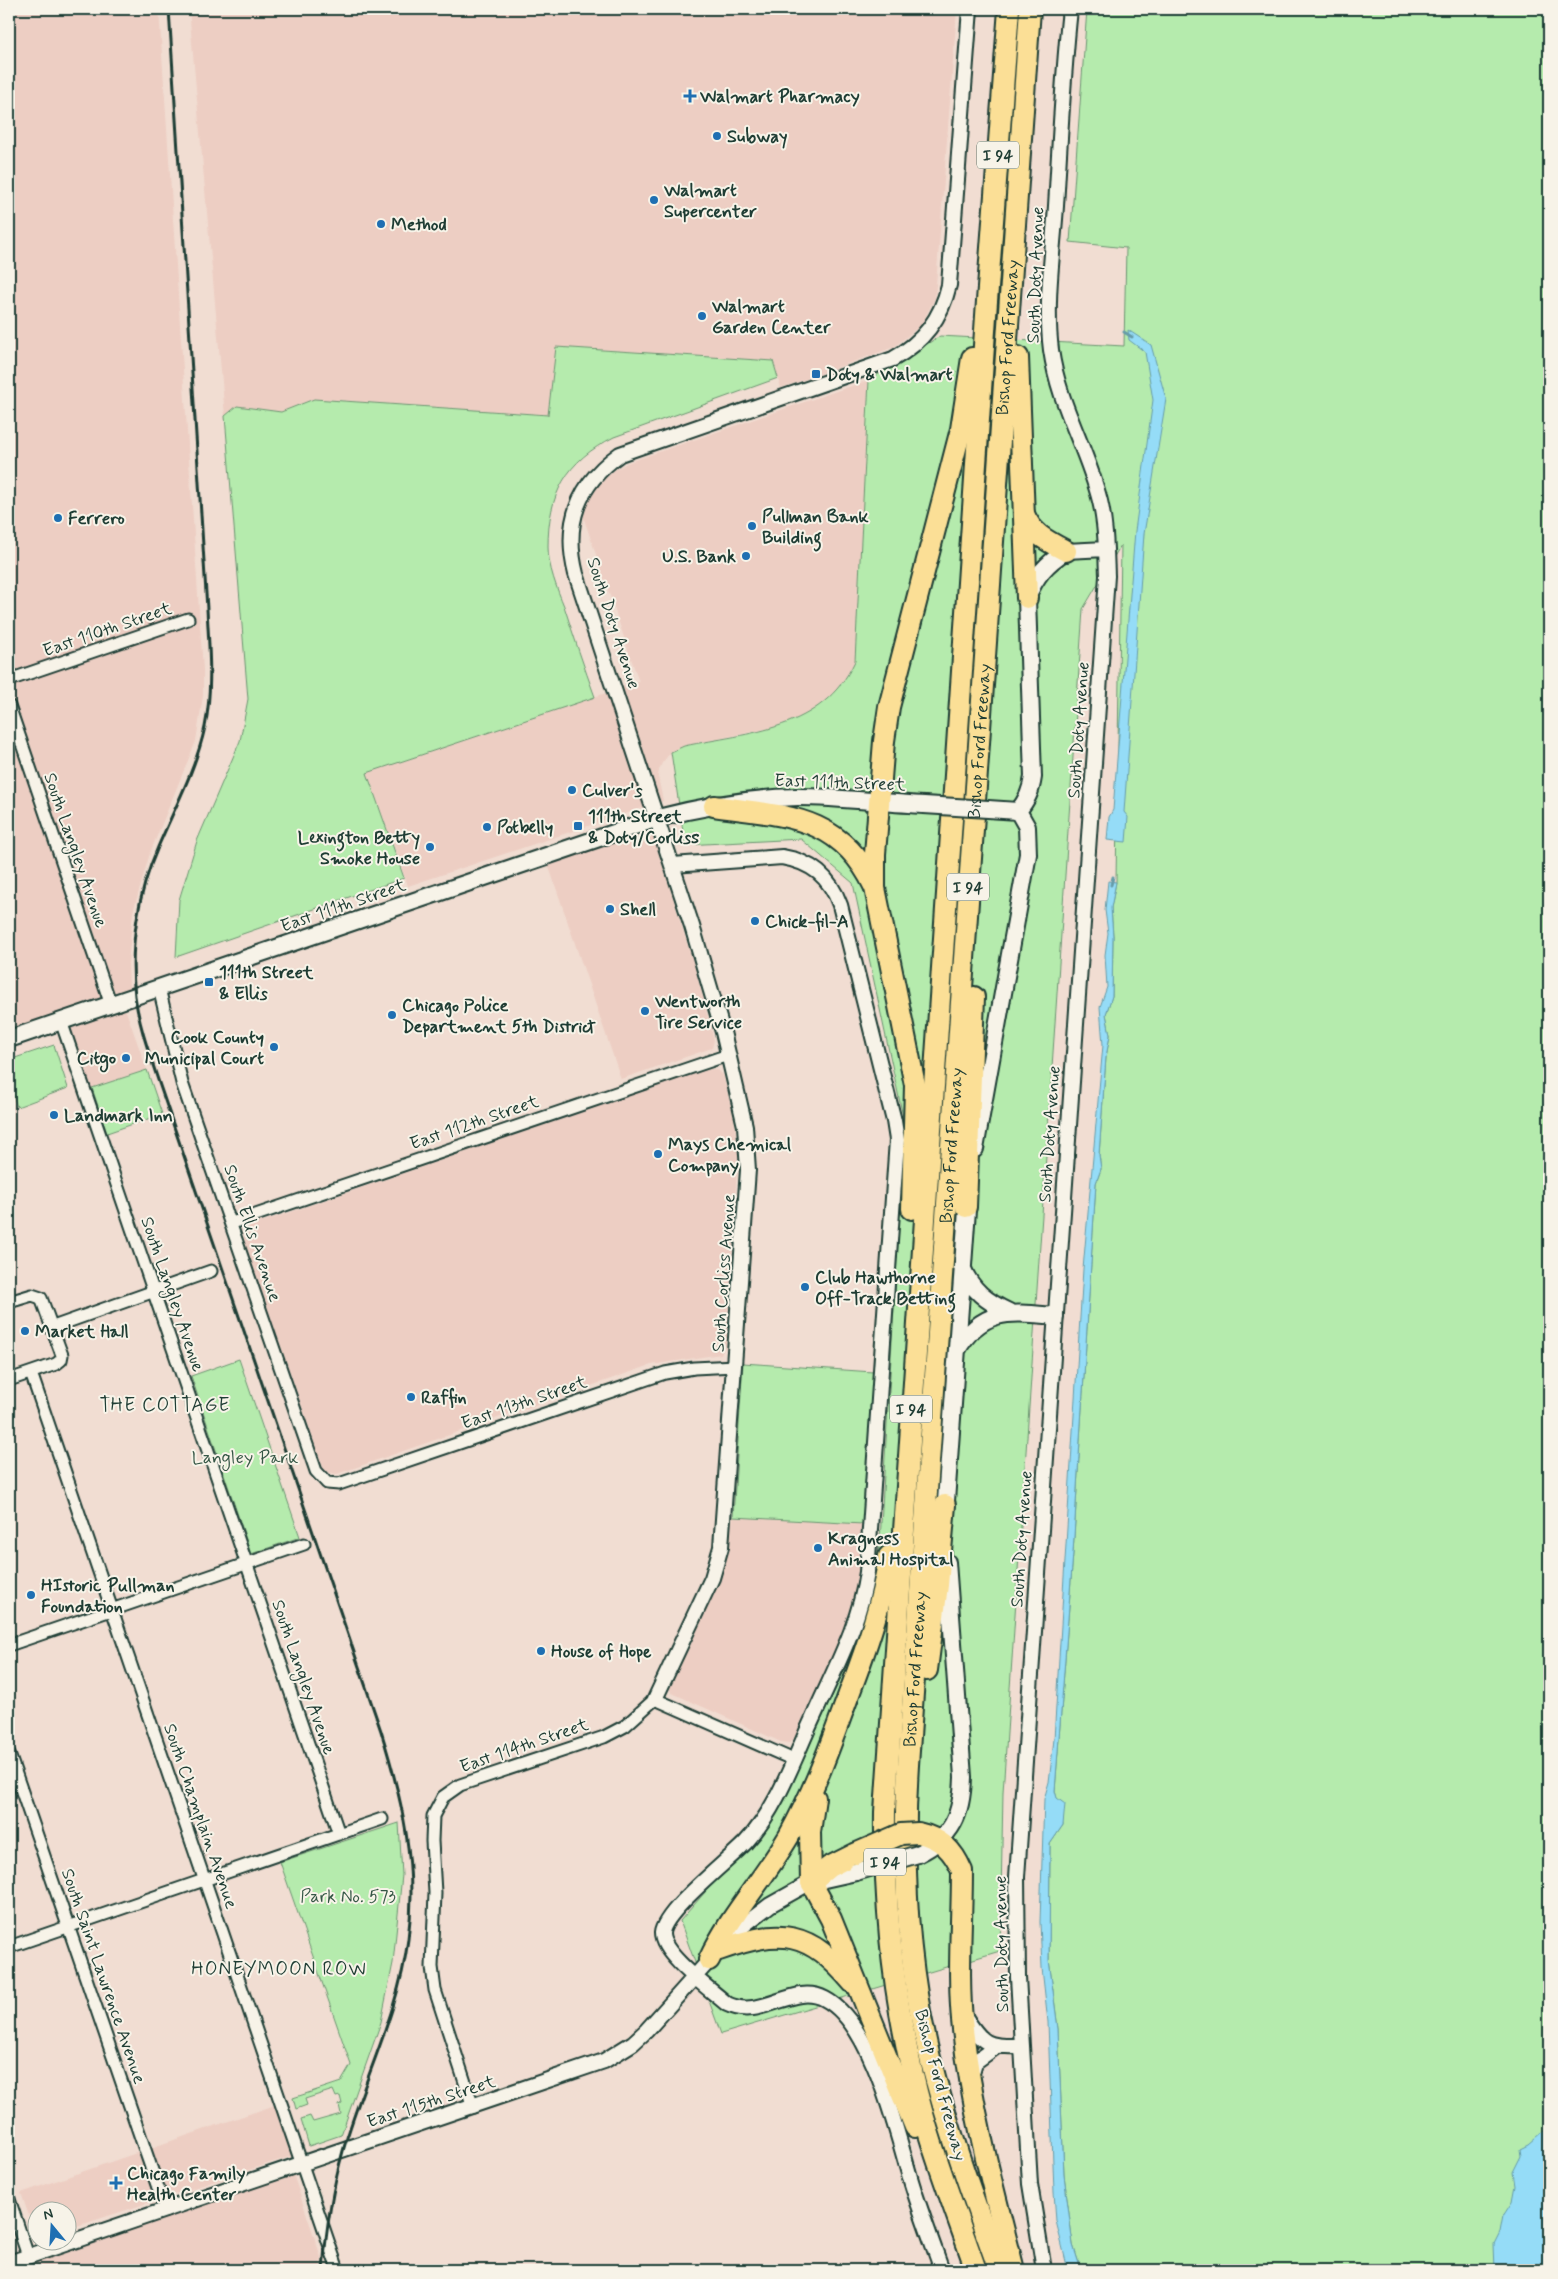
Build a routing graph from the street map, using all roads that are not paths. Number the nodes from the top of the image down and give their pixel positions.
1 (970, 9) edge
2 (1009, 9) edge
3 (1030, 9) edge
4 (1070, 9) edge
5 (1014, 233) junction
6 (987, 302) junction
7 (1024, 512) junction
8 (1106, 549) junction
9 (1066, 551) junction
10 (1027, 598) junction
11 (188, 620) dead end
12 (9, 680) edge
13 (9, 706) edge
14 (880, 802) junction
15 (714, 806) junction
16 (1018, 811) junction
17 (658, 818) junction
18 (673, 865) junction
19 (875, 888) junction
20 (968, 890) junction
21 (159, 988) junction
22 (111, 1005) junction
23 (61, 1022) junction
24 (9, 1039) edge
25 (728, 1055) junction
26 (966, 1207) junction
27 (232, 1223) junction
28 (962, 1266) junction
29 (211, 1271) dead end
30 (153, 1291) junction
31 (9, 1302) edge
32 (1009, 1312) junction
33 (918, 1316) junction
34 (1055, 1316) junction
35 (53, 1327) junction
36 (957, 1351) junction
37 (736, 1366) junction
38 (31, 1373) junction
39 (9, 1380) edge
40 (327, 1483) joint
41 (905, 1502) junction
42 (945, 1505) junction
43 (304, 1544) dead end
44 (247, 1563) junction
45 (112, 1610) junction
46 (9, 1645) edge
47 (655, 1699) junction
48 (9, 1754) edge
49 (794, 1760) junction
50 (908, 1765) junction
51 (818, 1781) junction
52 (382, 1819) dead end
53 (340, 1834) junction
54 (940, 1841) junction
55 (856, 1863) junction
56 (204, 1880) junction
57 (811, 1882) junction
58 (68, 1927) junction
59 (9, 1947) edge
60 (714, 1955) junction
61 (695, 1976) junction
62 (863, 1996) junction
63 (962, 2012) junction
64 (997, 2046) junction
65 (1021, 2046) junction
66 (970, 2082) junction
67 (473, 2107) junction
68 (301, 2164) junction
69 (9, 2199) edge
70 (166, 2210) junction
71 (957, 2215) junction
72 (28, 2256) junction
73 (9, 2263) edge
74 (338, 2270) edge
75 (942, 2270) edge
76 (976, 2270) edge
77 (999, 2270) edge
78 (1014, 2270) edge
79 (1044, 2270) edge

1 - 17 street, South Doty Avenue
2 - 6 highway, Bishop Ford Freeway / I 94
3 - 5 highway, Bishop Ford Freeway / I 94
4 - 8 street, South Doty Avenue
5 - 7 highway
5 - 20 highway, Bishop Ford Freeway / I 94
6 - 14 highway
6 - 33 highway, Bishop Ford Freeway / I 94
7 - 9 highway
7 - 10 highway
8 - 9 street
8 - 34 street, South Doty Avenue
9 - 10 main road
10 - 16 main road
11 - 12 street, East 110th Street
13 - 22 street, South Langley Avenue
14 - 15 main road, East 111th Street
14 - 16 main road, East 111th Street, bridge
14 - 19 highway
15 - 17 main road, East 111th Street
15 - 19 highway
16 - 26 main road
17 - 18 street, South Corliss Avenue
17 - 21 main road, East 111th Street
18 - 25 street, South Corliss Avenue
18 - 49 street
19 - 33 highway
20 - 26 highway
20 - 50 highway, Bishop Ford Freeway / I 94
21 - 22 main road, East 111th Street
21 - 27 street, South Ellis Avenue
22 - 23 main road, East 111th Street
23 - 24 main road, East 111th Street
23 - 30 street, South Langley Avenue
25 - 27 street, East 112th Street
25 - 37 street, South Corliss Avenue
26 - 28 main road
27 - 40 street, South Ellis Avenue
28 - 32 main road
28 - 36 main road
29 - 30 street
30 - 35 street
30 - 44 street, South Langley Avenue
31 - 35 street
32 - 34 main road
32 - 36 main road
33 - 41 highway, Bishop Ford Freeway / I 94
34 - 65 street, South Doty Avenue
35 - 38 street
36 - 42 main road
37 - 40 street, East 113th Street
37 - 47 street, South Corliss Avenue
38 - 39 street
38 - 45 street, South Champlain Avenue
41 - 51 highway
41 - 71 highway, Bishop Ford Freeway / I 94
42 - 50 highway
42 - 54 main road
43 - 44 street
44 - 45 street
44 - 53 street, South Langley Avenue
45 - 46 street
45 - 56 street, South Champlain Avenue
47 - 49 street
47 - 67 street, East 114th Street
48 - 58 street, South Saint Lawrence Avenue
49 - 61 street
50 - 77 highway, Bishop Ford Freeway / I 94
51 - 57 highway
51 - 60 highway
52 - 53 street
53 - 56 street
54 - 55 main road, bridge
54 - 55 highway, bridge
54 - 63 highway
55 - 57 highway
56 - 58 street
56 - 68 street, South Champlain Avenue
57 - 60 street, East 115th Street
57 - 62 highway
58 - 59 street
58 - 70 street, South Saint Lawrence Avenue
60 - 61 street, East 115th Street
60 - 62 highway
61 - 67 street, East 115th Street
61 - 75 street
62 - 71 highway
63 - 64 street
63 - 66 highway
64 - 65 street
64 - 66 street
65 - 79 street, South Doty Avenue
66 - 78 highway
67 - 68 street, East 115th Street
68 - 70 street, East 115th Street
68 - 74 street, South Champlain Avenue
69 - 72 street
70 - 72 street, East 115th Street
71 - 76 highway, Bishop Ford Freeway / I 94
72 - 73 street, East 115th Street

